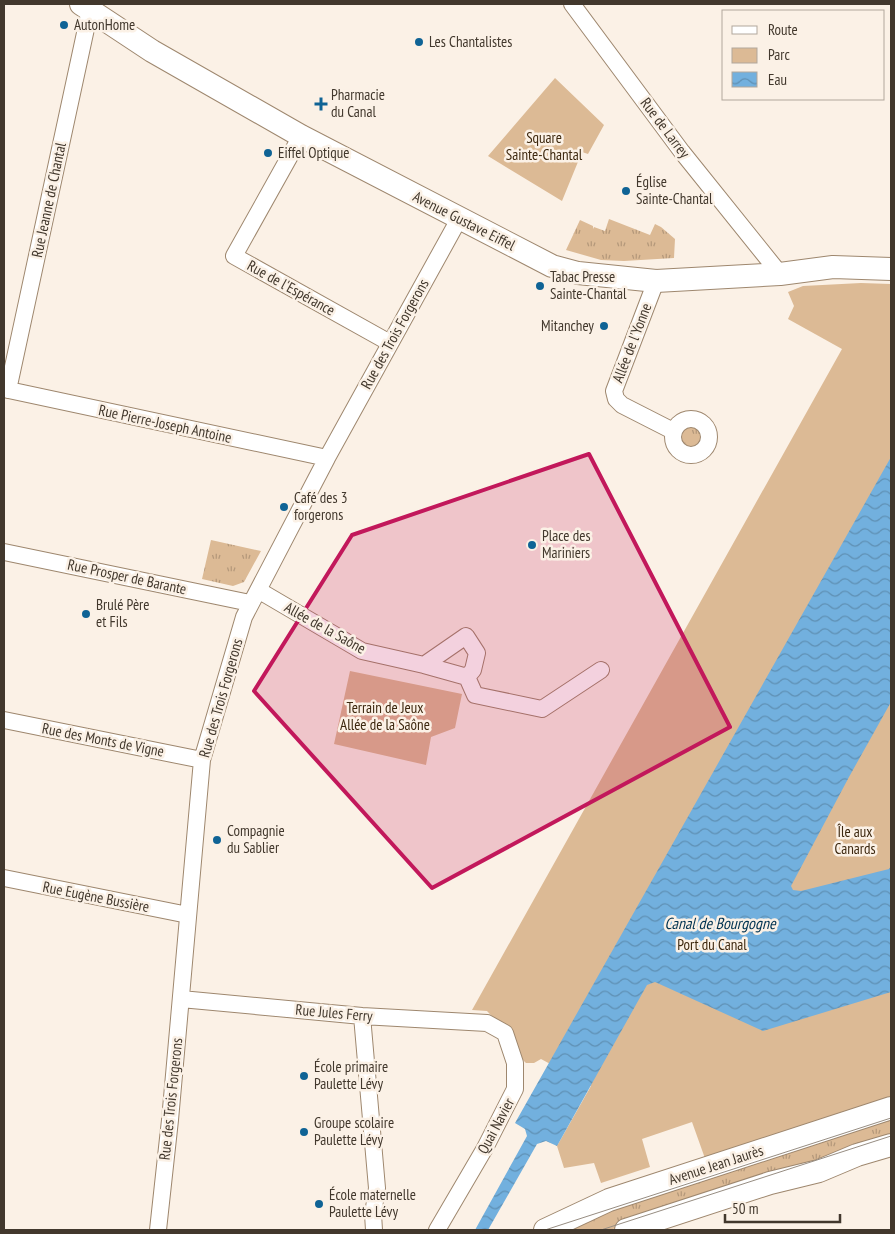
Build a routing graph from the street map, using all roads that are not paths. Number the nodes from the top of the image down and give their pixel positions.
1 (85, 7) edge
2 (579, 7) edge
3 (301, 136) junction
4 (459, 219) junction
5 (891, 269) edge
6 (780, 274) junction
7 (656, 282) junction
8 (390, 343) junction
9 (6, 390) edge
10 (673, 431) dead end
11 (327, 458) junction
12 (4, 552) edge
13 (254, 596) junction
14 (424, 665) junction
15 (601, 670) dead end
16 (467, 677) junction
17 (4, 720) edge
18 (202, 760) junction
19 (4, 878) edge
20 (188, 915) junction
21 (181, 999) junction
22 (362, 1016) junction
23 (487, 1023) joint
24 (891, 1108) edge
25 (891, 1145) edge
26 (158, 1230) edge
27 (374, 1230) edge
28 (437, 1230) edge
29 (545, 1230) edge
30 (626, 1230) edge

1 - 3 main road, Avenue Gustave Eiffel
1 - 9 street, Rue Jeanne de Chantal
2 - 6 street, Rue de Larrey
3 - 4 main road, Avenue Gustave Eiffel
3 - 8 street, Rue de l'Espérance
4 - 7 main road, Avenue Gustave Eiffel
4 - 8 street, Rue des Trois Forgerons
5 - 6 main road, Avenue Gustave Eiffel
6 - 7 main road, Avenue Gustave Eiffel
7 - 10 street, Allée de l'Yonne
8 - 11 street, Rue des Trois Forgerons
9 - 11 street, Rue Pierre-Joseph Antoine
11 - 13 street, Rue des Trois Forgerons
12 - 13 street, Rue Prosper de Barante
13 - 14 street, Allée de la Saône
13 - 18 street, Rue des Trois Forgerons
14 - 16 street, Allée de la Saône
14 - 16 street
15 - 16 street
17 - 18 street, Rue des Monts de Vigne
18 - 20 street, Rue des Trois Forgerons
19 - 20 street, Rue Eugène Bussière
20 - 21 street, Rue des Trois Forgerons
21 - 22 street, Rue Jules Ferry
21 - 26 street, Rue des Trois Forgerons
22 - 23 street, Rue Jules Ferry
22 - 27 street
23 - 28 street, Quai Navier
24 - 29 main road, Avenue Jean Jaurès
25 - 30 main road

